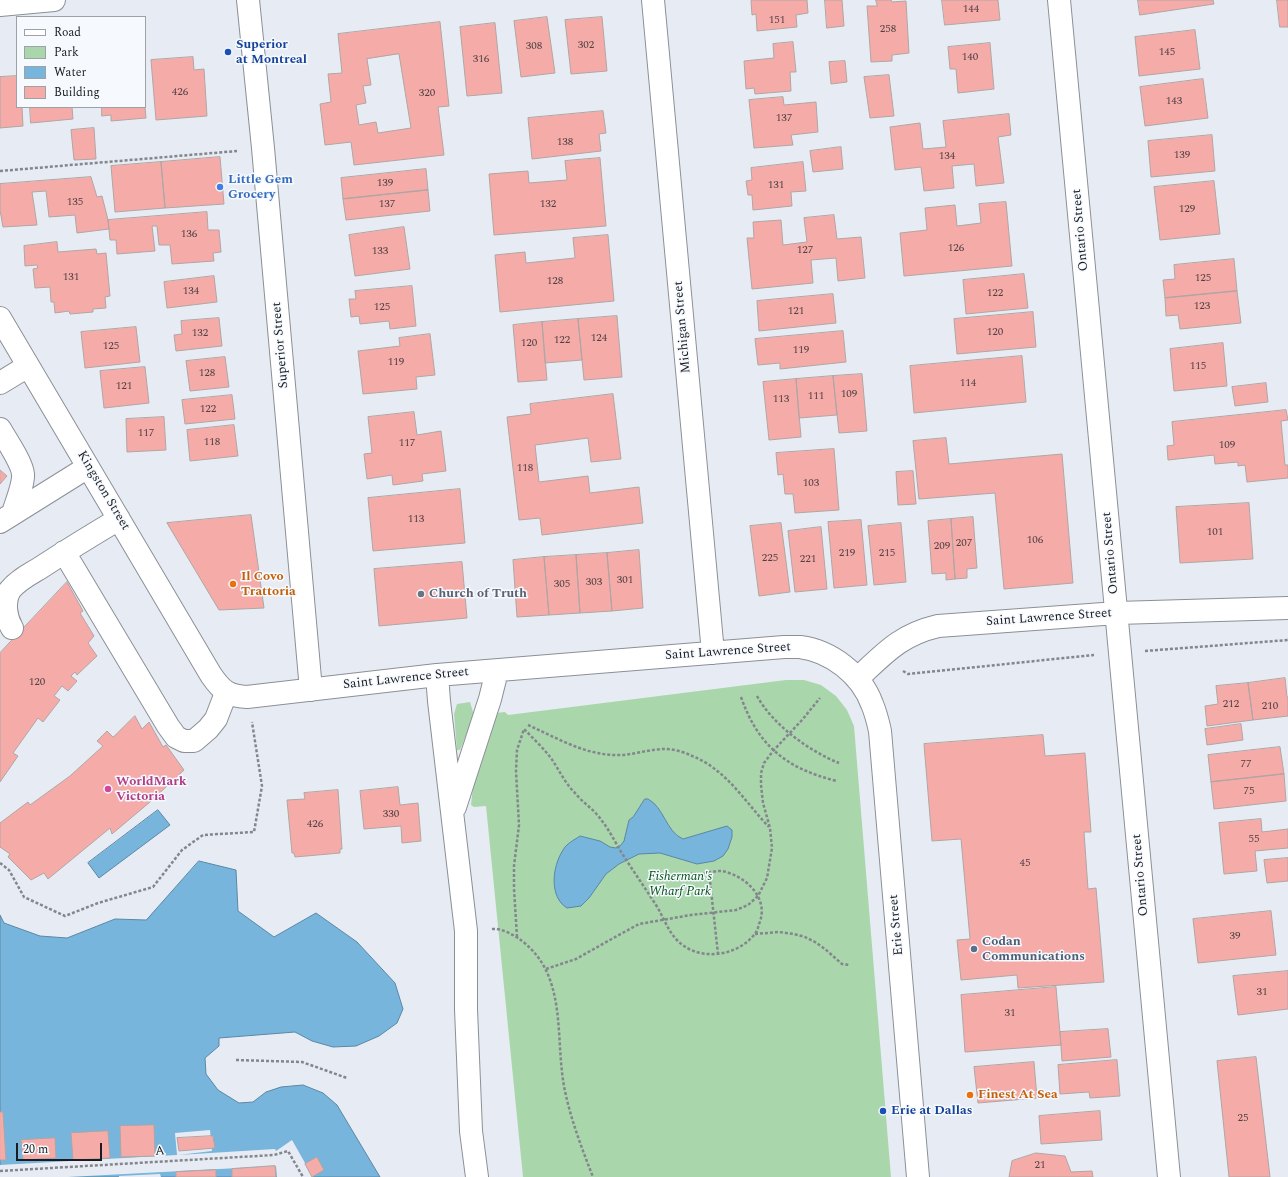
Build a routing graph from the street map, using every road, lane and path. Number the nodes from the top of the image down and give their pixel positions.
1 (54, 0) edge
2 (248, 0) edge
3 (653, 0) edge
4 (1059, 0) edge
5 (0, 5) edge
6 (263, 148) junction
7 (0, 172) edge
8 (0, 318) edge
9 (28, 366) junction
10 (0, 383) edge
11 (0, 429) edge
12 (88, 467) junction
13 (7, 518) edge
14 (119, 519) junction
15 (64, 552) junction
16 (1288, 608) edge
17 (1117, 612) junction
18 (12, 628) dead end
19 (1288, 640) edge
20 (713, 653) junction
21 (1120, 653) junction
22 (884, 654) junction
23 (496, 671) junction
24 (437, 675) junction
25 (857, 679) junction
26 (311, 690) junction
27 (226, 693) junction
28 (758, 696) dead end
29 (247, 697) junction
30 (741, 697) dead end
31 (820, 698) dead end
32 (528, 725) dead end
33 (790, 733) junction
34 (773, 751) junction
35 (839, 763) dead end
36 (837, 781) dead end
37 (453, 815) junction
38 (770, 828) junction
39 (0, 863) edge
40 (709, 872) junction
41 (691, 873) dead end
42 (758, 896) junction
43 (713, 912) junction
44 (663, 920) junction
45 (466, 931) junction
46 (755, 934) junction
47 (517, 937) junction
48 (718, 954) junction
49 (850, 965) dead end
50 (546, 969) junction
51 (236, 1060) dead end
52 (347, 1078) dead end
53 (0, 1171) edge
54 (303, 1177) edge
55 (477, 1177) edge
56 (593, 1177) edge
57 (918, 1177) edge
58 (1169, 1177) edge

1 - 5 street
2 - 6 street, Superior Street
3 - 20 street, Michigan Street
4 - 17 street, Ontario Street
6 - 7 path
6 - 26 street, Superior Street
8 - 9 street, Kingston Street
9 - 10 street
9 - 12 street, Kingston Street
11 - 13 street
12 - 13 street
12 - 14 street, Kingston Street
14 - 15 street
14 - 27 street, Kingston Street
15 - 18 street
15 - 27 street
16 - 17 street, Saint Lawrence Street
17 - 21 street, Ontario Street
17 - 22 street, Saint Lawrence Street
19 - 21 path
20 - 23 street, Saint Lawrence Street
20 - 25 street, Saint Lawrence Street
21 - 22 path
21 - 58 street, Ontario Street
22 - 25 street, Saint Lawrence Street
23 - 24 street, Saint Lawrence Street
23 - 37 street
24 - 26 street, Saint Lawrence Street
24 - 37 street
25 - 57 street, Erie Street
26 - 29 street, Saint Lawrence Street
27 - 29 street, Saint Lawrence Street
28 - 33 path
29 - 39 path
30 - 34 path
31 - 33 path
32 - 38 path
33 - 34 path
33 - 35 path
34 - 36 path
34 - 38 path
37 - 45 street
38 - 42 path
40 - 41 path
40 - 42 path
40 - 43 path
42 - 43 path
42 - 46 path
43 - 44 path
43 - 48 path
44 - 47 path
44 - 48 path
44 - 50 path
45 - 47 path
45 - 55 street
46 - 48 path
46 - 49 path
47 - 50 path
50 - 56 path
51 - 52 path
53 - 54 path, A / A

